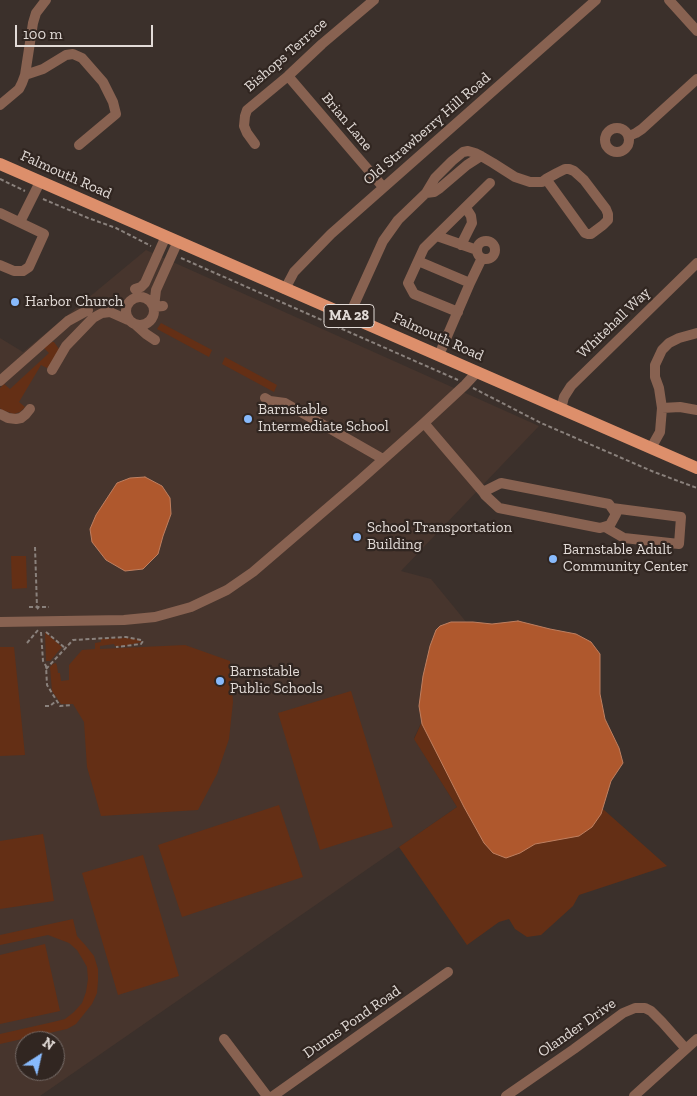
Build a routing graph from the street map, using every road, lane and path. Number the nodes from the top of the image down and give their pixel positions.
1 (46, 0) edge
2 (374, 0) edge
3 (596, 0) edge
4 (669, 0) edge
5 (697, 31) edge
6 (25, 76) junction
7 (288, 76) junction
8 (697, 79) edge
9 (0, 105) edge
10 (629, 136) dead end
11 (255, 144) dead end
12 (79, 145) dead end
13 (0, 164) edge
14 (0, 179) edge
15 (546, 179) junction
16 (40, 182) junction
17 (490, 183) dead end
18 (383, 187) junction
19 (34, 194) junction
20 (466, 208) junction
21 (0, 213) edge
22 (20, 222) junction
23 (437, 236) junction
24 (172, 239) junction
25 (461, 245) junction
26 (160, 249) junction
27 (172, 254) junction
28 (418, 261) junction
29 (697, 263) edge
30 (0, 265) edge
31 (470, 283) junction
32 (285, 289) junction
33 (131, 299) junction
34 (158, 307) junction
35 (88, 310) dead end
36 (458, 312) junction
37 (349, 316) junction
38 (132, 322) junction
39 (697, 333) edge
40 (155, 340) dead end
41 (439, 355) junction
42 (52, 370) dead end
43 (477, 372) junction
44 (0, 381) edge
45 (466, 384) junction
46 (265, 398) dead end
47 (662, 408) junction
48 (30, 409) dead end
49 (560, 409) junction
50 (697, 410) edge
51 (0, 414) edge
52 (424, 423) junction
53 (651, 448) junction
54 (384, 459) junction
55 (697, 468) edge
56 (697, 488) edge
57 (483, 492) junction
58 (612, 508) junction
59 (605, 527) junction
60 (35, 547) dead end
61 (29, 607) dead end
62 (37, 607) junction
63 (49, 607) dead end
64 (0, 622) edge
65 (46, 631) dead end
66 (26, 643) dead end
67 (116, 647) dead end
68 (65, 648) junction
69 (46, 669) junction
70 (56, 701) junction
71 (72, 705) dead end
72 (45, 706) dead end
73 (448, 972) dead end
74 (697, 1039) edge
75 (224, 1040) dead end
76 (686, 1049) junction
77 (267, 1096) edge
78 (273, 1096) edge
79 (506, 1096) edge
80 (634, 1096) edge

1 - 6 street
2 - 7 street, Bishops Terrace
3 - 18 street, Old Strawberry Hill Road
4 - 5 street
6 - 9 street
6 - 12 street
7 - 11 street, Bishops Terrace
7 - 18 street, Brian Lane
8 - 10 street
13 - 16 main road, Falmouth Road / MA 28
14 - 19 path
15 - 15 street
15 - 37 street
16 - 19 street
16 - 24 main road, Falmouth Road / MA 28
17 - 20 street
18 - 32 street, Old Strawberry Hill Road
19 - 22 street
19 - 26 path
20 - 23 street
20 - 25 street
21 - 22 street
22 - 30 street
23 - 25 street
23 - 28 street
24 - 26 street
24 - 27 street
24 - 32 main road, Falmouth Road / MA 28
25 - 31 street
26 - 33 street
27 - 34 street
27 - 45 path
28 - 31 street
28 - 36 street
29 - 49 street, Whitehall Way
31 - 36 street
32 - 37 main road, Falmouth Road / MA 28
33 - 34 street
33 - 38 street
34 - 38 street
35 - 44 street
36 - 41 street
37 - 41 main road, Falmouth Road / MA 28
38 - 40 street
38 - 42 street
39 - 47 street
41 - 43 main road, Falmouth Road / MA 28
43 - 45 street
43 - 49 main road, Falmouth Road / MA 28
45 - 52 street
45 - 56 path
46 - 54 street
47 - 50 street
47 - 53 street
48 - 51 street
49 - 53 main road, Falmouth Road / MA 28
52 - 54 street
52 - 57 street
53 - 55 main road, Falmouth Road / MA 28
54 - 64 street
57 - 58 street
57 - 59 street
58 - 59 street
58 - 59 street
60 - 62 path
61 - 62 path
62 - 63 path
65 - 68 path
66 - 69 path
67 - 68 path
68 - 69 path
69 - 70 path
70 - 71 path
70 - 72 path
73 - 78 street, Dunns Pond Road
74 - 76 street
75 - 77 street
76 - 79 street, Olander Drive
76 - 80 street

